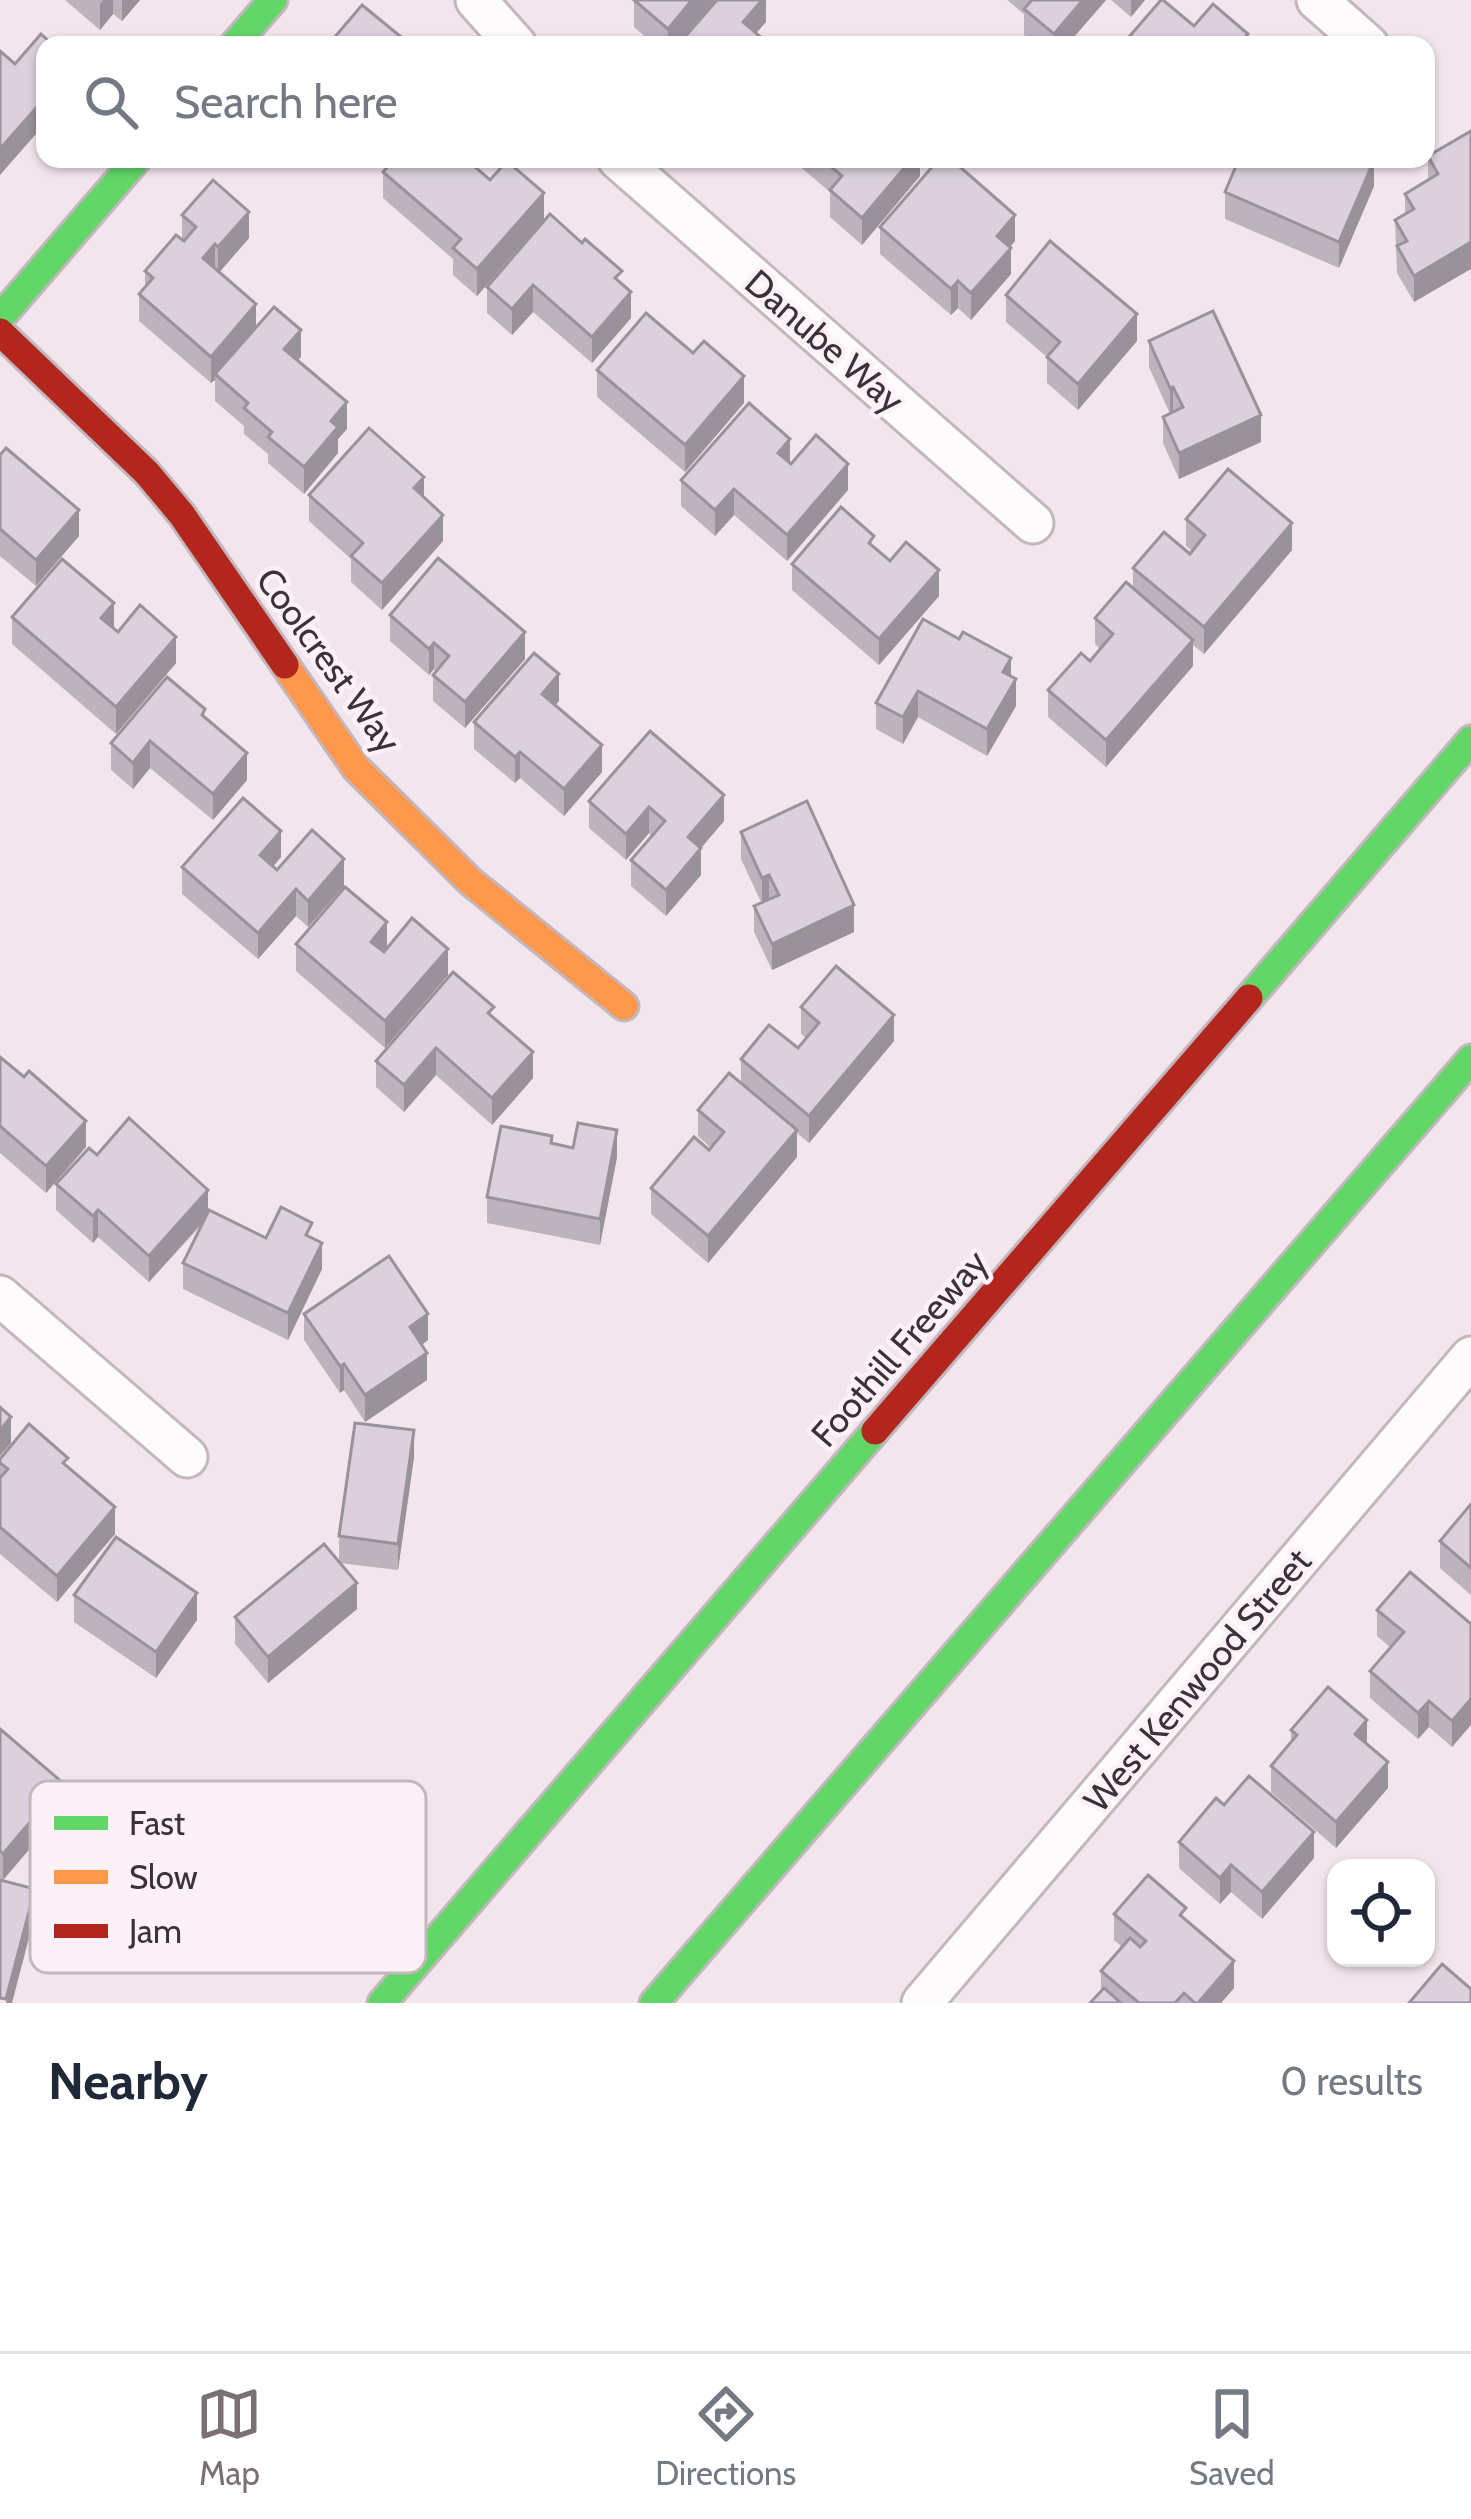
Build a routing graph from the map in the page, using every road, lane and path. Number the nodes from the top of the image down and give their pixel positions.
1 (273, 0) edge
2 (476, 0) edge
3 (1317, 0) edge
4 (242, 36) edge
5 (508, 36) edge
6 (1358, 36) edge
7 (128, 168) edge
8 (627, 168) edge
9 (0, 318) edge
10 (0, 332) edge
11 (1033, 523) dead end
12 (1471, 730) edge
13 (1471, 740) edge
14 (1405, 815) junction
15 (624, 1006) dead end
16 (1471, 1059) edge
17 (0, 1297) edge
18 (1470, 1360) edge
19 (187, 1457) dead end
20 (426, 1952) edge
21 (408, 1973) edge
22 (382, 2003) edge
23 (654, 2003) edge
24 (922, 2003) edge

1 - 4 main road
2 - 5 street
3 - 6 street
7 - 9 main road
8 - 11 street, Danube Way
10 - 15 main road, Coolcrest Way
12 - 14 main road
13 - 14 main road, Foothill Freeway
14 - 20 main road, Foothill Freeway
16 - 23 main road
17 - 19 street
18 - 24 street, West Kenwood Street
21 - 22 main road, Foothill Freeway

